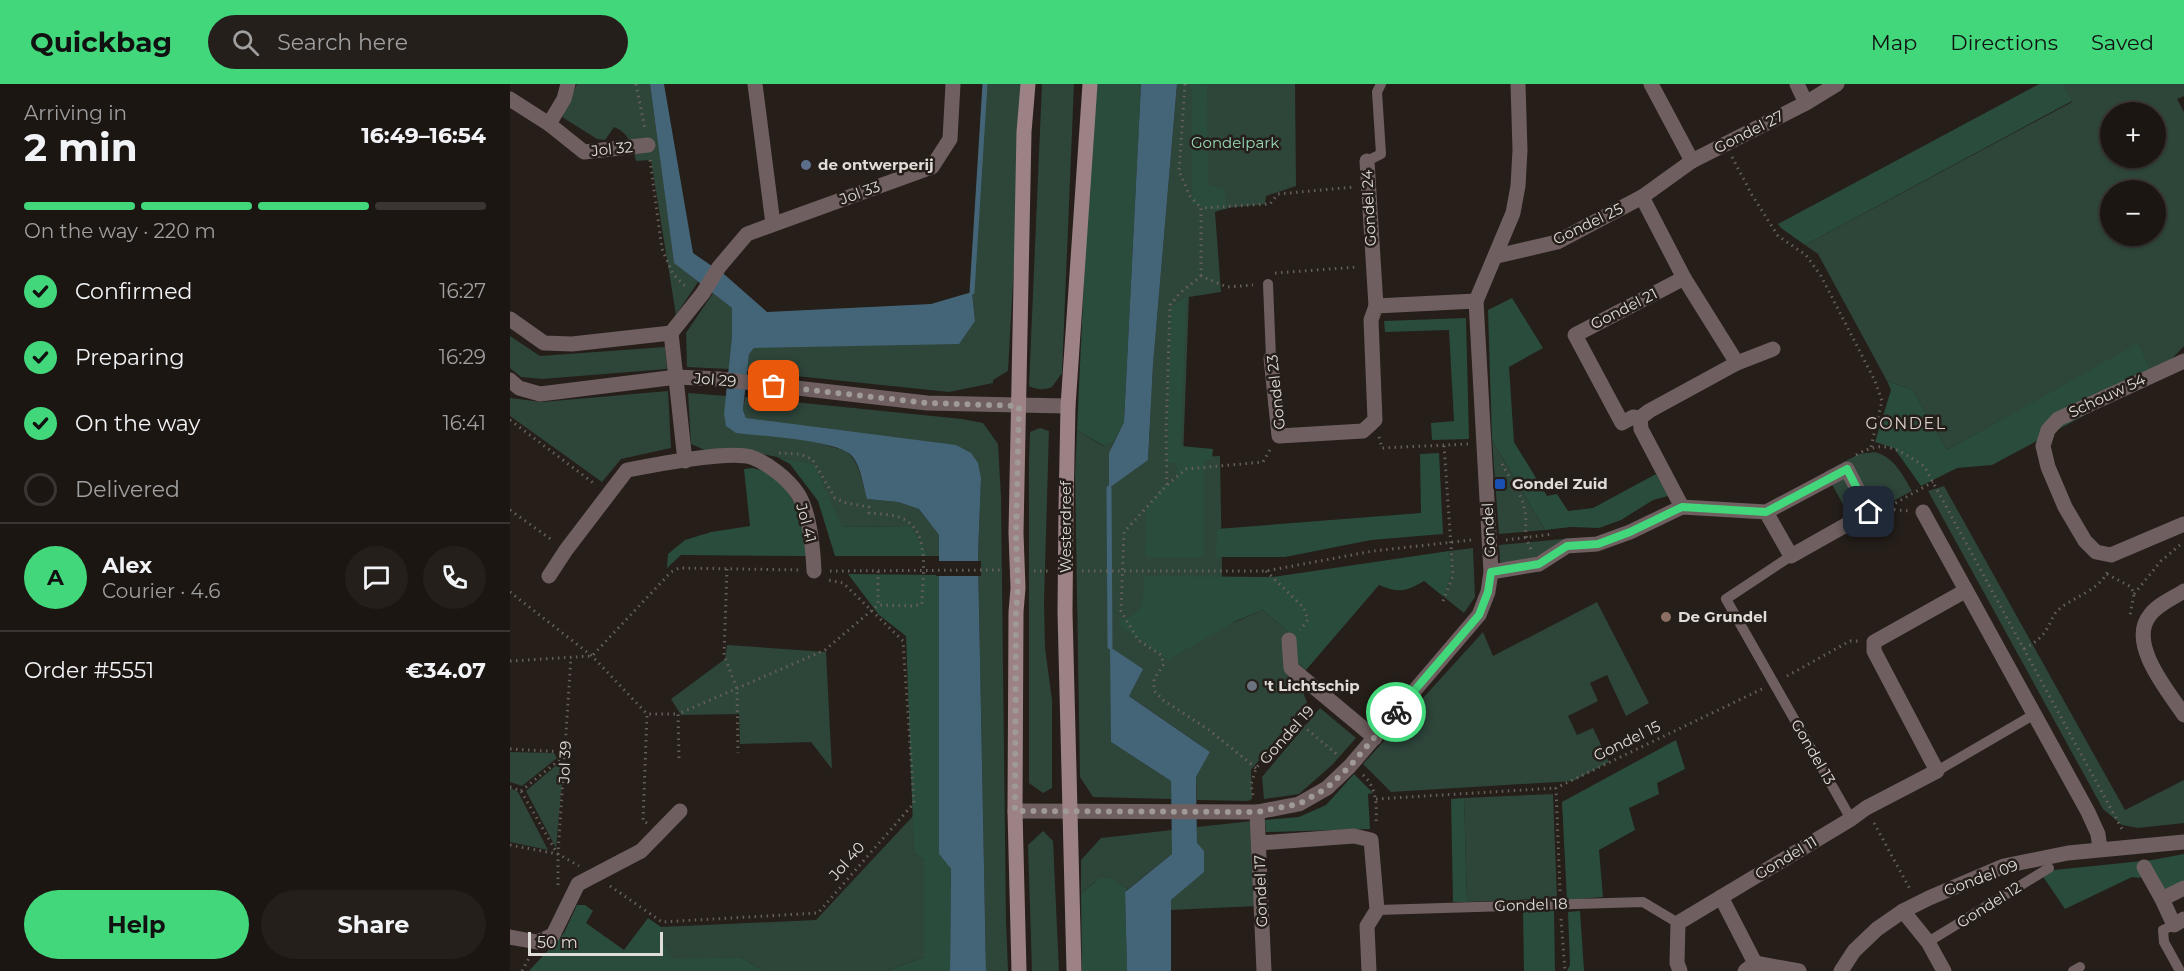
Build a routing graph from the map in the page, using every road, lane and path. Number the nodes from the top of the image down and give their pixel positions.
1 (568, 84) edge
2 (636, 84) edge
3 (755, 84) edge
4 (953, 84) edge
5 (1028, 84) edge
6 (1090, 84) edge
7 (1185, 84) edge
8 (1381, 84) edge
9 (1518, 84) edge
10 (1651, 84) edge
11 (1797, 84) edge
12 (1837, 84) edge
13 (510, 99) edge
14 (1806, 103) junction
15 (549, 124) junction
16 (648, 145) junction
17 (1726, 145) junction
18 (1366, 161) joint
19 (1692, 161) junction
20 (1368, 186) junction
21 (1642, 196) junction
22 (1201, 208) junction
23 (773, 224) junction
24 (1497, 256) junction
25 (1373, 266) junction
26 (1201, 276) junction
27 (1684, 279) junction
28 (1268, 284) junction
29 (701, 296) junction
30 (1476, 301) junction
31 (1376, 306) junction
32 (510, 319) edge
33 (671, 333) junction
34 (1773, 349) dead end
35 (1271, 358) joint
36 (2184, 361) edge
37 (1737, 363) junction
38 (677, 377) junction
39 (510, 380) edge
40 (1019, 406) junction
41 (1068, 406) junction
42 (1640, 418) junction
43 (510, 420) edge
44 (1375, 420) junction
45 (1279, 436) junction
46 (1484, 444) junction
47 (1444, 445) junction
48 (1871, 447) dead end
49 (685, 461) junction
50 (758, 461) junction
51 (1500, 461) dead end
52 (1933, 482) dead end
53 (1167, 485) junction
54 (609, 495) junction
55 (1682, 507) junction
56 (510, 510) edge
57 (1766, 512) junction
58 (1869, 512) junction
59 (1923, 512) dead end
60 (2184, 524) edge
61 (2184, 543) edge
62 (566, 550) junction
63 (1791, 555) junction
64 (2111, 555) junction
65 (1539, 564) junction
66 (727, 569) junction
67 (897, 569) dead end
68 (878, 570) junction
69 (1266, 570) dead end
70 (814, 571) junction
71 (1491, 572) junction
72 (2107, 574) junction
73 (549, 576) dead end
74 (1965, 591) junction
75 (2184, 591) edge
76 (510, 592) edge
77 (2134, 594) junction
78 (1443, 601) dead end
79 (878, 605) junction
80 (870, 610) junction
81 (2144, 633) junction
82 (1289, 640) joint
83 (1874, 642) junction
84 (2024, 649) dead end
85 (591, 656) junction
86 (571, 657) junction
87 (510, 661) edge
88 (1773, 683) junction
89 (736, 689) junction
90 (1323, 694) junction
91 (647, 714) junction
92 (678, 714) junction
93 (2033, 715) junction
94 (2184, 715) edge
95 (1298, 722) junction
96 (1375, 738) junction
97 (510, 749) edge
98 (738, 753) dead end
99 (565, 754) junction
100 (679, 758) dead end
101 (1350, 766) junction
102 (1256, 768) junction
103 (1937, 771) junction
104 (510, 787) edge
105 (1556, 788) junction
106 (521, 791) junction
107 (1376, 799) junction
108 (1866, 808) junction
109 (1070, 810) junction
110 (680, 811) dead end
111 (1015, 811) junction
112 (1257, 812) junction
113 (1851, 819) junction
114 (661, 831) junction
115 (1371, 840) junction
116 (2184, 842) edge
117 (1259, 843) junction
118 (510, 845) edge
119 (2100, 849) junction
120 (558, 854) junction
121 (2144, 867) dead end
122 (2049, 868) dead end
123 (595, 875) junction
124 (559, 888) dead end
125 (2184, 888) edge
126 (1721, 897) junction
127 (1929, 898) junction
128 (2162, 900) junction
129 (1560, 904) junction
130 (1377, 910) junction
131 (1904, 912) junction
132 (2179, 922) edge
133 (1678, 923) junction
134 (510, 937) edge
135 (1928, 942) junction
136 (1750, 967) edge
137 (1675, 968) edge
138 (1019, 971) edge
139 (1074, 971) edge
140 (1264, 971) edge
141 (1368, 971) edge
142 (1565, 971) edge
143 (1799, 971) edge
144 (1841, 971) edge
145 (1944, 971) edge
146 (2180, 971) edge

1 - 15 street
2 - 16 path
3 - 23 street
4 - 23 street, Jol 33
5 - 40 main road
6 - 41 main road, Westerdreef
7 - 22 path
8 - 18 street, Gondel 24
9 - 24 street, Gondel
10 - 19 street
11 - 14 street
12 - 14 street, Gondel 27
13 - 15 street, Jol 32
14 - 17 street, Gondel 27
15 - 16 street, Jol 32
16 - 29 path
17 - 19 street, Gondel 27
17 - 48 path
18 - 20 street, Gondel 24
19 - 21 street, Gondel 27
20 - 22 path
20 - 25 street, Gondel 24
21 - 24 street, Gondel 25
21 - 27 street
22 - 26 path
23 - 29 street, Jol 33
24 - 30 street, Gondel
25 - 28 path
25 - 31 street, Gondel 24
26 - 28 path
26 - 53 path
27 - 37 street
27 - 42 street, Gondel 21
28 - 35 street, Gondel 23
29 - 33 street, Jol 33
30 - 31 street
30 - 46 street, Gondel
31 - 44 street
32 - 33 street
33 - 38 street
34 - 37 street
35 - 45 street, Gondel 23
36 - 64 street, Schouw 54
37 - 42 street
38 - 39 street, Jol 29
38 - 40 street, Jol 29
38 - 49 street
40 - 41 street, Jol 29
40 - 111 main road
41 - 109 main road, Westerdreef
42 - 55 street
43 - 54 path
44 - 45 street, Gondel 23
44 - 47 path
45 - 53 path
46 - 47 path
46 - 71 street, Gondel
47 - 78 path
49 - 50 street, Jol 41
49 - 54 street, Jol 41
50 - 70 street, Jol 41
50 - 79 path
51 - 65 path
52 - 58 path
53 - 102 path
54 - 62 street, Jol 41
55 - 57 street
55 - 65 street
56 - 62 path
57 - 58 street
57 - 63 street
58 - 63 street
59 - 74 street
60 - 64 street
61 - 77 path
62 - 73 street, Jol 41
63 - 88 street, Gondel 13
64 - 72 path
65 - 71 street
66 - 70 path
66 - 85 path
66 - 89 path
67 - 68 path
68 - 70 path
68 - 79 path
69 - 82 path
70 - 80 path
71 - 96 street, Gondel
72 - 77 path
72 - 84 path
74 - 83 street
74 - 93 street
75 - 81 street
76 - 85 path
77 - 81 path
79 - 80 path
80 - 89 path
80 - 123 path, Jol 40
81 - 94 street
82 - 90 street, Gondel 19
83 - 88 path, Gondel 15
83 - 103 street
85 - 86 path
85 - 91 path
86 - 87 path
86 - 99 path, Jol 39
88 - 105 path, Gondel 15
88 - 113 street, Gondel 13
89 - 92 path
89 - 98 path
90 - 95 path, Gondel 19
90 - 96 street, Gondel 19
91 - 92 path
91 - 114 path
92 - 100 path
93 - 103 street
93 - 119 street
95 - 101 path
95 - 102 path, Gondel 19
96 - 101 street, Gondel
97 - 99 path
99 - 106 path
99 - 120 path, Jol 39
101 - 107 path
101 - 112 street, Gondel
102 - 112 path, Gondel 19
103 - 108 street
104 - 106 path
105 - 107 path
105 - 129 path
106 - 120 path
107 - 115 path
108 - 113 street
108 - 127 path
109 - 111 street, Gondel
109 - 112 street, Gondel
109 - 139 main road, Westerdreef
110 - 114 street
111 - 138 main road
112 - 117 street, Gondel 17
113 - 126 street, Gondel 11
114 - 123 street
115 - 117 street
115 - 130 street
116 - 119 street, Gondel 09
117 - 140 street, Gondel 17
118 - 120 path
119 - 127 street, Gondel 09
120 - 124 path, Jol 39
121 - 128 street
122 - 135 street, Gondel 12
123 - 134 street
125 - 128 street
126 - 133 street, Gondel 11
126 - 136 street
127 - 131 street, Gondel 09
128 - 132 street
129 - 130 street, Gondel 18
129 - 133 street, Gondel 18
129 - 142 path
130 - 141 street
131 - 135 street
131 - 144 street, Gondel 09
132 - 146 street
133 - 137 street
135 - 145 street
136 - 143 street

